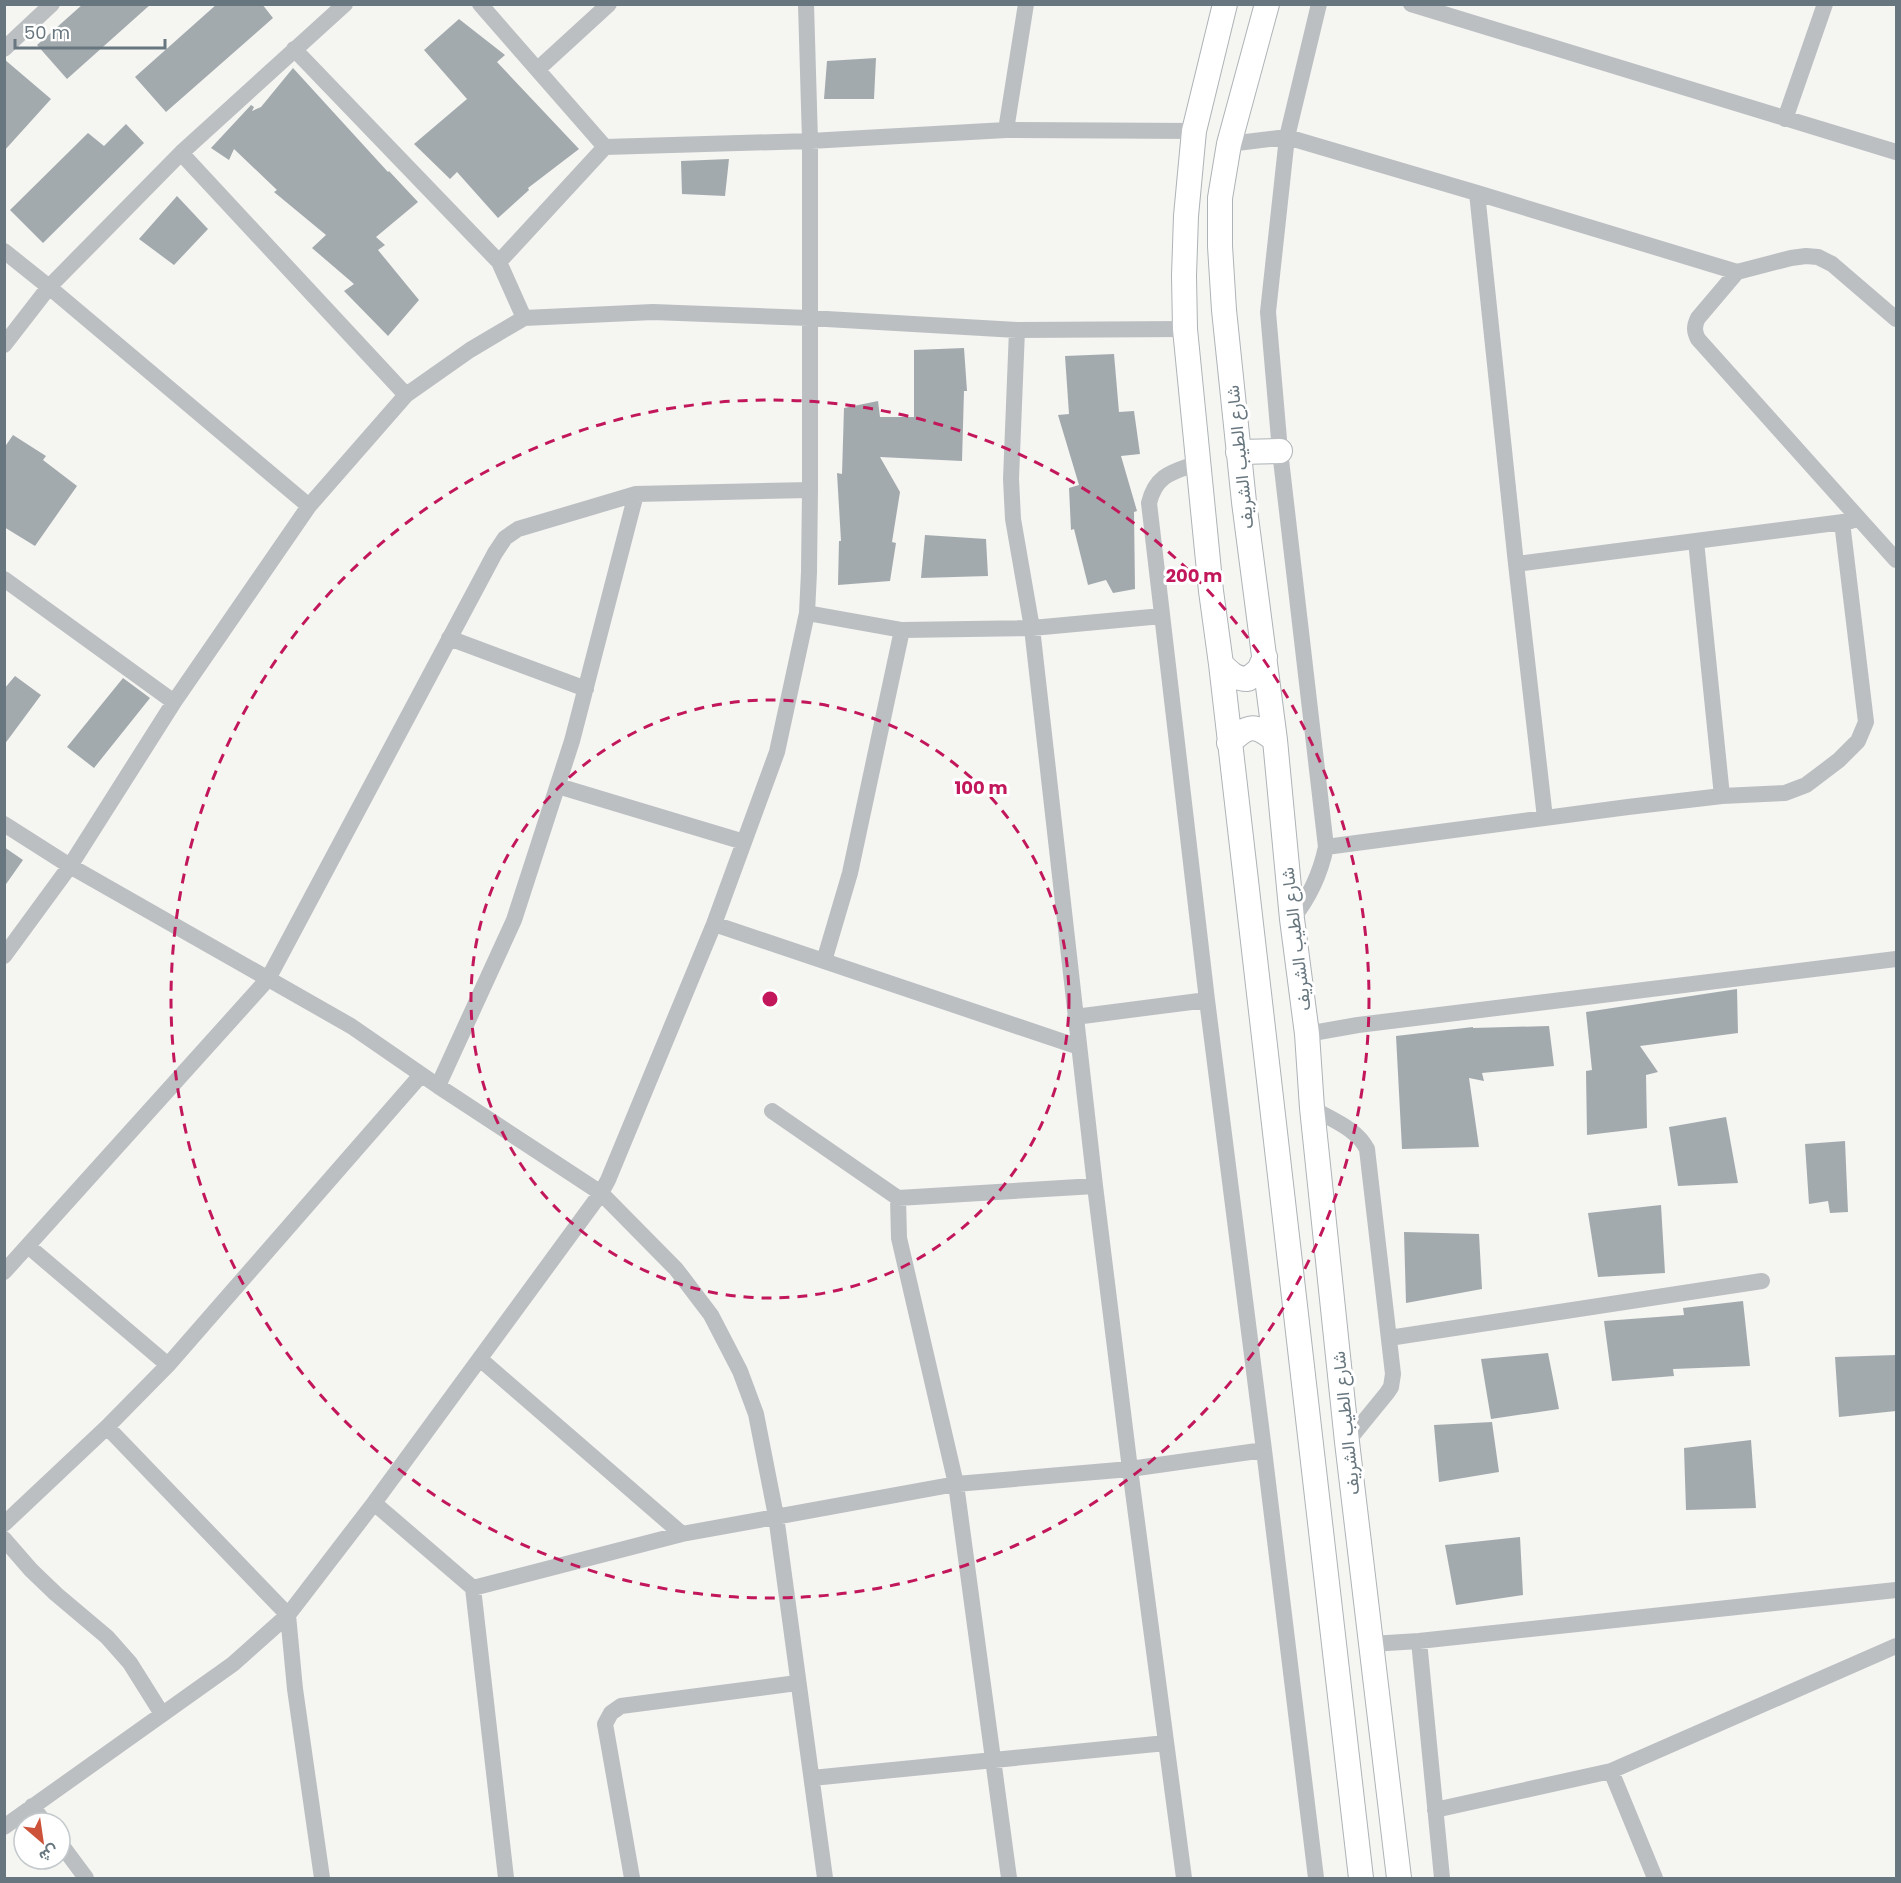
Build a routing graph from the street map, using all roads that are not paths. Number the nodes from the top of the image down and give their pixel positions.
1 (52, 4) edge
2 (345, 4) edge
3 (480, 4) edge
4 (609, 4) edge
5 (806, 4) edge
6 (1026, 4) edge
7 (1225, 4) edge
8 (1267, 4) edge
9 (1319, 4) edge
10 (1411, 4) edge
11 (1825, 4) edge
12 (4, 49) edge
13 (294, 49) junction
14 (538, 69) junction
15 (1785, 119) junction
16 (1006, 130) junction
17 (1194, 131) junction
18 (1287, 137) junction
19 (810, 141) junction
20 (1229, 144) junction
21 (605, 147) junction
22 (1896, 152) edge
23 (181, 153) junction
24 (1477, 193) junction
25 (4, 251) edge
26 (499, 262) junction
27 (1737, 272) junction
28 (49, 287) junction
29 (524, 318) junction
30 (809, 318) junction
31 (1896, 319) edge
32 (1185, 329) junction
33 (1017, 330) junction
34 (4, 345) edge
35 (406, 396) junction
36 (1280, 451) junction
37 (1238, 452) junction
38 (1198, 463) junction
39 (810, 490) junction
40 (636, 494) junction
41 (309, 506) junction
42 (1860, 520) junction
43 (1842, 522) junction
44 (1696, 541) junction
45 (1896, 560) edge
46 (1516, 564) junction
47 (4, 579) edge
48 (807, 614) junction
49 (1162, 616) junction
50 (1032, 627) junction
51 (902, 630) junction
52 (450, 638) junction
53 (1265, 657) junction
54 (1221, 664) junction
55 (586, 689) junction
56 (174, 702) junction
57 (1275, 740) junction
58 (1229, 743) junction
59 (558, 786) junction
60 (1722, 796) junction
61 (1545, 818) junction
62 (4, 824) edge
63 (744, 843) junction
64 (1326, 847) junction
65 (70, 866) junction
66 (1292, 919) junction
67 (714, 924) junction
68 (4, 956) edge
69 (1896, 959) edge
70 (824, 961) junction
71 (268, 979) junction
72 (1207, 1000) junction
73 (1075, 1017) junction
74 (1307, 1034) junction
75 (1079, 1047) junction
76 (421, 1074) junction
77 (438, 1086) junction
78 (1312, 1108) junction
79 (772, 1111) dead end
80 (1095, 1186) junction
81 (601, 1193) junction
82 (898, 1198) junction
83 (28, 1246) junction
84 (4, 1272) edge
85 (1762, 1281) dead end
86 (1389, 1338) junction
87 (480, 1359) junction
88 (168, 1365) junction
89 (107, 1427) junction
90 (1347, 1442) junction
91 (1264, 1450) junction
92 (1130, 1469) junction
93 (956, 1484) junction
94 (374, 1503) junction
95 (776, 1516) junction
96 (4, 1524) edge
97 (682, 1534) junction
98 (4, 1539) edge
99 (473, 1588) junction
100 (1896, 1590) edge
101 (288, 1615) junction
102 (1419, 1641) junction
103 (1371, 1644) junction
104 (1896, 1646) edge
105 (797, 1683) junction
106 (162, 1714) junction
107 (1166, 1743) junction
108 (993, 1760) junction
109 (1611, 1771) junction
110 (812, 1778) junction
111 (32, 1806) junction
112 (1436, 1810) junction
113 (36, 1811) edge
114 (4, 1827) edge
115 (72, 1859) edge
116 (86, 1878) edge
117 (322, 1878) edge
118 (506, 1878) edge
119 (632, 1878) edge
120 (825, 1878) edge
121 (1009, 1878) edge
122 (1184, 1878) edge
123 (1316, 1878) edge
124 (1361, 1878) edge
125 (1399, 1878) edge
126 (1442, 1878) edge
127 (1655, 1878) edge

1 - 12 street
2 - 13 street
3 - 14 street
4 - 14 street
5 - 19 street
6 - 16 street
7 - 17 main road, شارع الطيب الشريف
8 - 20 main road, شارع الطيب الشريف
9 - 18 street
10 - 15 street
11 - 15 street
13 - 23 street
13 - 26 street
14 - 21 street
15 - 22 street
16 - 17 street
16 - 19 street
17 - 32 main road, شارع الطيب الشريف
18 - 20 street
18 - 24 street
18 - 36 street
19 - 21 street
19 - 30 street
20 - 37 main road, شارع الطيب الشريف
21 - 26 street
23 - 28 street
23 - 35 street
24 - 27 street
24 - 46 street
25 - 28 street
26 - 29 street
27 - 31 street
27 - 42 street
28 - 34 street
28 - 41 street
29 - 30 street
29 - 35 street
30 - 33 street
30 - 39 street
32 - 33 street
32 - 38 main road, شارع الطيب الشريف
33 - 50 street
35 - 41 street
36 - 37 main road
36 - 64 street
37 - 53 main road, شارع الطيب الشريف
38 - 49 street
38 - 54 main road, شارع الطيب الشريف
39 - 40 street
39 - 48 street
40 - 52 street
40 - 55 street
41 - 56 street
42 - 43 street
42 - 45 street
43 - 44 street
43 - 60 street
44 - 46 street
44 - 60 street
46 - 61 street
47 - 56 street
48 - 51 street
48 - 63 street
49 - 50 street
49 - 72 street
50 - 51 street
50 - 73 street
51 - 70 street
52 - 55 street
52 - 71 street
53 - 54 main road
53 - 57 main road, شارع الطيب الشريف
54 - 58 main road, شارع الطيب الشريف
55 - 59 street
56 - 65 street
57 - 58 main road
57 - 66 main road, شارع الطيب الشريف
58 - 124 main road, شارع الطيب الشريف
59 - 63 street
59 - 77 street
60 - 61 street
61 - 64 street
62 - 65 street
63 - 67 street
64 - 66 street
65 - 68 street
65 - 71 street
66 - 74 main road, شارع الطيب الشريف
67 - 70 street
67 - 81 street
69 - 74 street
70 - 75 street
71 - 76 street
71 - 83 street
72 - 73 street
72 - 91 street
73 - 75 street
74 - 78 main road, شارع الطيب الشريف
75 - 80 street
76 - 77 street
76 - 88 street
77 - 81 street
78 - 86 street
78 - 90 main road, شارع الطيب الشريف
79 - 82 street
80 - 82 street
80 - 92 street
81 - 87 street
81 - 95 street
82 - 93 street
83 - 84 street
83 - 88 street
85 - 86 street
86 - 90 street
87 - 94 street
87 - 97 street
88 - 89 street
89 - 96 street
89 - 101 street
90 - 103 main road, شارع الطيب الشريف
91 - 92 street
91 - 123 street
92 - 93 street
92 - 107 street
93 - 95 street
93 - 108 street
94 - 99 street
94 - 101 street
95 - 97 street
95 - 105 street
97 - 99 street
98 - 106 street
99 - 118 street
100 - 102 street
101 - 106 street
101 - 117 street
102 - 103 street
102 - 112 street
103 - 125 main road, شارع الطيب الشريف
104 - 109 street
105 - 110 street
105 - 119 street
106 - 111 street
107 - 108 street
107 - 122 street
108 - 110 street
108 - 121 street
109 - 112 street
109 - 127 street
110 - 120 street
111 - 113 street
111 - 114 street
112 - 126 street
115 - 116 street

